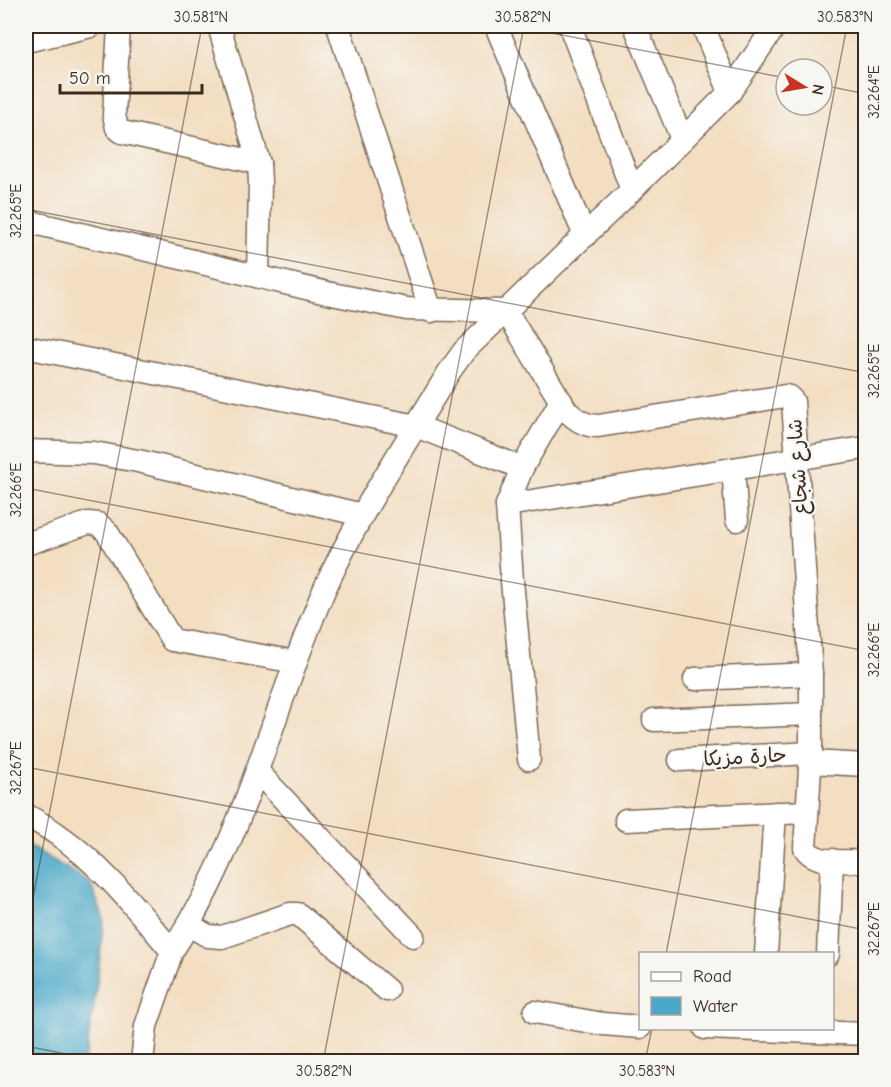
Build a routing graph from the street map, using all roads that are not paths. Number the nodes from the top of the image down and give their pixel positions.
1 (91, 26) edge
2 (119, 26) edge
3 (219, 26) edge
4 (338, 26) edge
5 (496, 26) edge
6 (570, 26) edge
7 (635, 26) edge
8 (703, 26) edge
9 (775, 26) edge
10 (26, 41) edge
11 (730, 92) junction
12 (682, 140) junction
13 (259, 163) junction
14 (632, 190) junction
15 (26, 221) edge
16 (585, 236) junction
17 (258, 276) junction
18 (431, 311) junction
19 (506, 311) junction
20 (26, 347) edge
21 (561, 401) junction
22 (416, 426) junction
23 (864, 448) edge
24 (26, 451) edge
25 (797, 459) junction
26 (522, 468) junction
27 (733, 469) junction
28 (507, 505) junction
29 (362, 515) junction
30 (737, 520) dead end
31 (26, 544) edge
32 (296, 662) junction
33 (811, 674) junction
34 (695, 679) dead end
35 (812, 714) junction
36 (654, 720) dead end
37 (810, 758) junction
38 (529, 759) dead end
39 (680, 760) dead end
40 (866, 765) edge
41 (258, 772) junction
42 (807, 812) junction
43 (775, 813) junction
44 (26, 815) edge
45 (626, 820) dead end
46 (832, 860) junction
47 (866, 861) edge
48 (189, 925) junction
49 (413, 936) dead end
50 (172, 951) junction
51 (766, 952) edge
52 (828, 952) edge
53 (387, 990) dead end
54 (535, 1012) dead end
55 (639, 1027) edge
56 (824, 1030) edge
57 (866, 1034) edge
58 (142, 1062) edge

1 - 10 street
2 - 13 street
3 - 13 street
4 - 18 street
5 - 16 street
6 - 14 street
7 - 12 street
8 - 11 street
9 - 11 street
11 - 12 street
12 - 14 street
13 - 17 street
14 - 16 street
15 - 17 street
16 - 19 street
17 - 18 street
18 - 19 street
19 - 21 street, شارع شجاع
19 - 22 street
20 - 22 street
21 - 25 street, شارع شجاع
21 - 26 street
22 - 26 street
22 - 29 street
23 - 25 street
24 - 29 street
25 - 27 street
25 - 33 street, شارع شجاع
26 - 28 street
27 - 28 street
27 - 30 street
28 - 38 street
29 - 32 street
31 - 32 street
32 - 41 street
33 - 34 street
33 - 35 street, شارع شجاع
35 - 36 street
35 - 37 street, شارع شجاع
37 - 39 street, حارة مزيكا
37 - 40 street, حارة مزيكا
37 - 42 street, شارع شجاع
41 - 48 street
41 - 49 street
42 - 43 street
42 - 46 street, شارع شجاع
43 - 45 street
43 - 51 street
44 - 50 street
46 - 47 street
46 - 52 street
48 - 50 street
48 - 53 street
50 - 58 street
54 - 55 street
56 - 57 street

